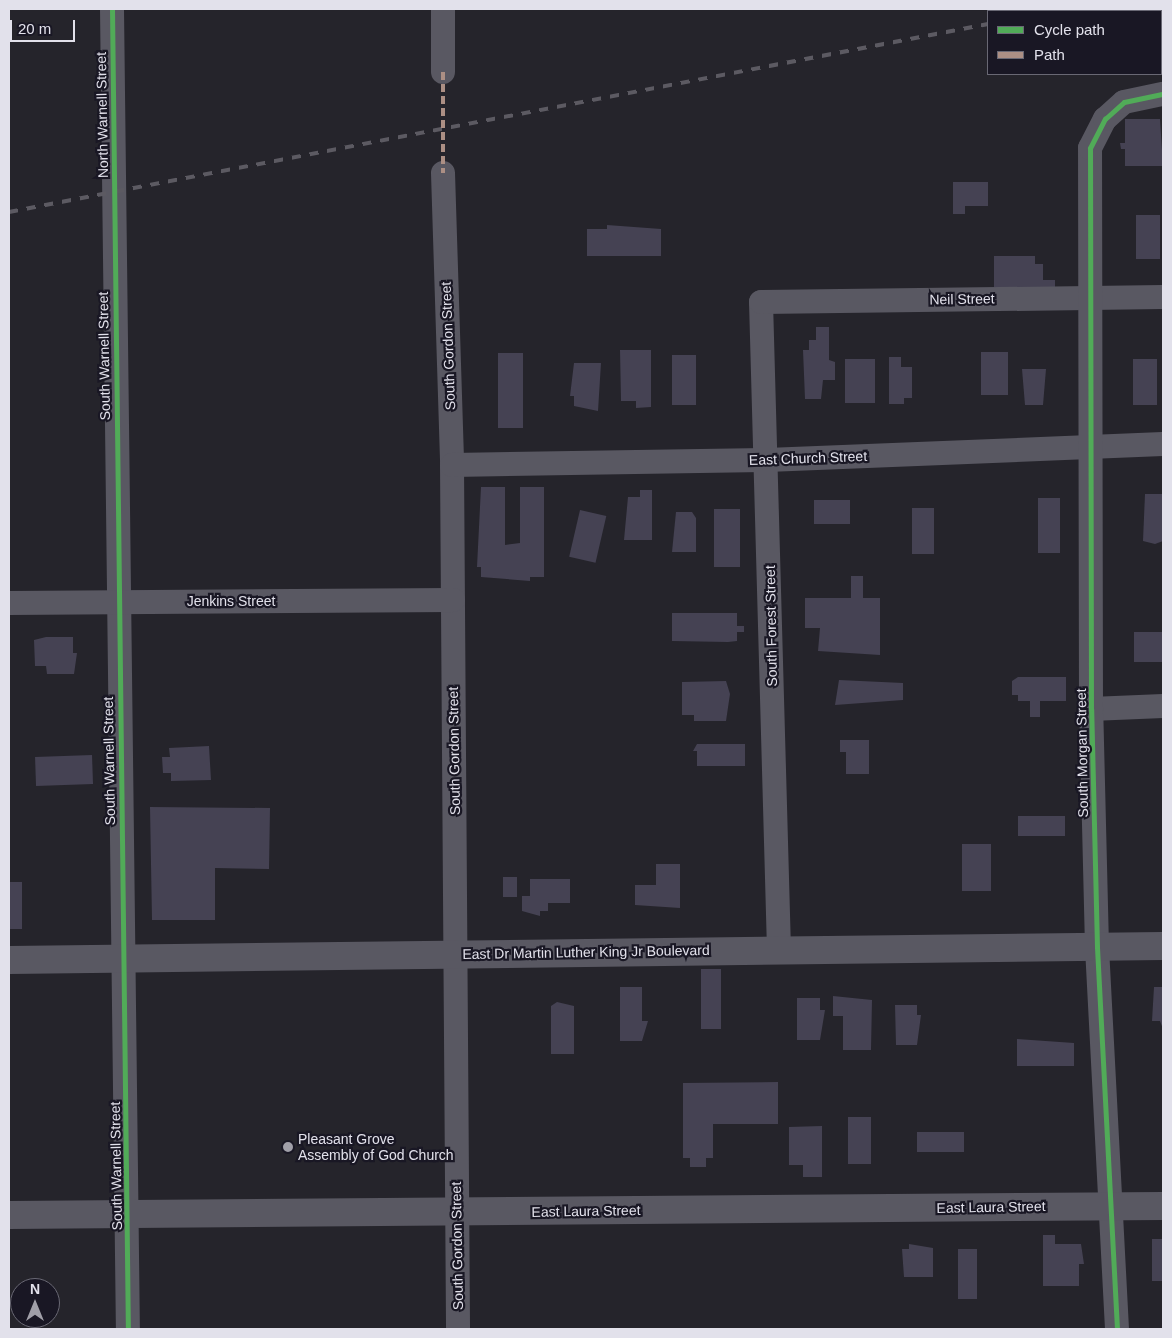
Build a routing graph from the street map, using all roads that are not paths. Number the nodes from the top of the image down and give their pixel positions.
1 (112, 9) edge
2 (443, 9) edge
3 (443, 72) dead end
4 (1163, 94) edge
5 (443, 173) dead end
6 (114, 192) joint
7 (1163, 296) edge
8 (1092, 297) junction
9 (761, 302) joint
10 (1163, 444) edge
11 (1094, 447) junction
12 (767, 460) junction
13 (452, 465) junction
14 (453, 600) junction
15 (118, 601) junction
16 (9, 604) edge
17 (1163, 706) edge
18 (1091, 709) junction
19 (1163, 946) edge
20 (1097, 947) junction
21 (779, 950) junction
22 (457, 954) junction
23 (124, 958) junction
24 (9, 960) edge
25 (1113, 1206) junction
26 (1163, 1206) edge
27 (456, 1212) junction
28 (9, 1215) edge
29 (128, 1215) junction
30 (128, 1329) edge
31 (458, 1329) edge
32 (1117, 1329) edge

1 - 6 street, North Warnell Street
2 - 3 street
4 - 8 street, South Morgan Street
5 - 13 street, South Gordon Street
6 - 15 street, South Warnell Street
7 - 8 street, Neil Street
8 - 9 street, Neil Street
8 - 11 street, South Morgan Street
9 - 12 street, South Forest Street
10 - 11 street, East Church Street
11 - 12 street, East Church Street
11 - 18 street, South Morgan Street
12 - 13 street, East Church Street
12 - 21 street, South Forest Street
13 - 14 street, South Gordon Street
14 - 15 street, Jenkins Street
14 - 22 street, South Gordon Street
15 - 16 street, Jenkins Street
15 - 23 street, South Warnell Street
17 - 18 street
18 - 20 street, South Morgan Street
19 - 20 street, East Dr Martin Luther King Jr Boulevard
20 - 21 street, East Dr Martin Luther King Jr Boulevard
20 - 25 street, South Morgan Street
21 - 22 street, East Dr Martin Luther King Jr Boulevard
22 - 23 street, East Dr Martin Luther King Jr Boulevard
22 - 27 street, South Gordon Street
23 - 24 street, East Dr Martin Luther King Jr Boulevard
23 - 29 street, South Warnell Street
25 - 26 street, East Laura Street
25 - 27 street, East Laura Street
25 - 32 street, South Morgan Street
27 - 29 street, East Laura Street
27 - 31 street, South Gordon Street
28 - 29 street, East Laura Street
29 - 30 street, South Warnell Street

